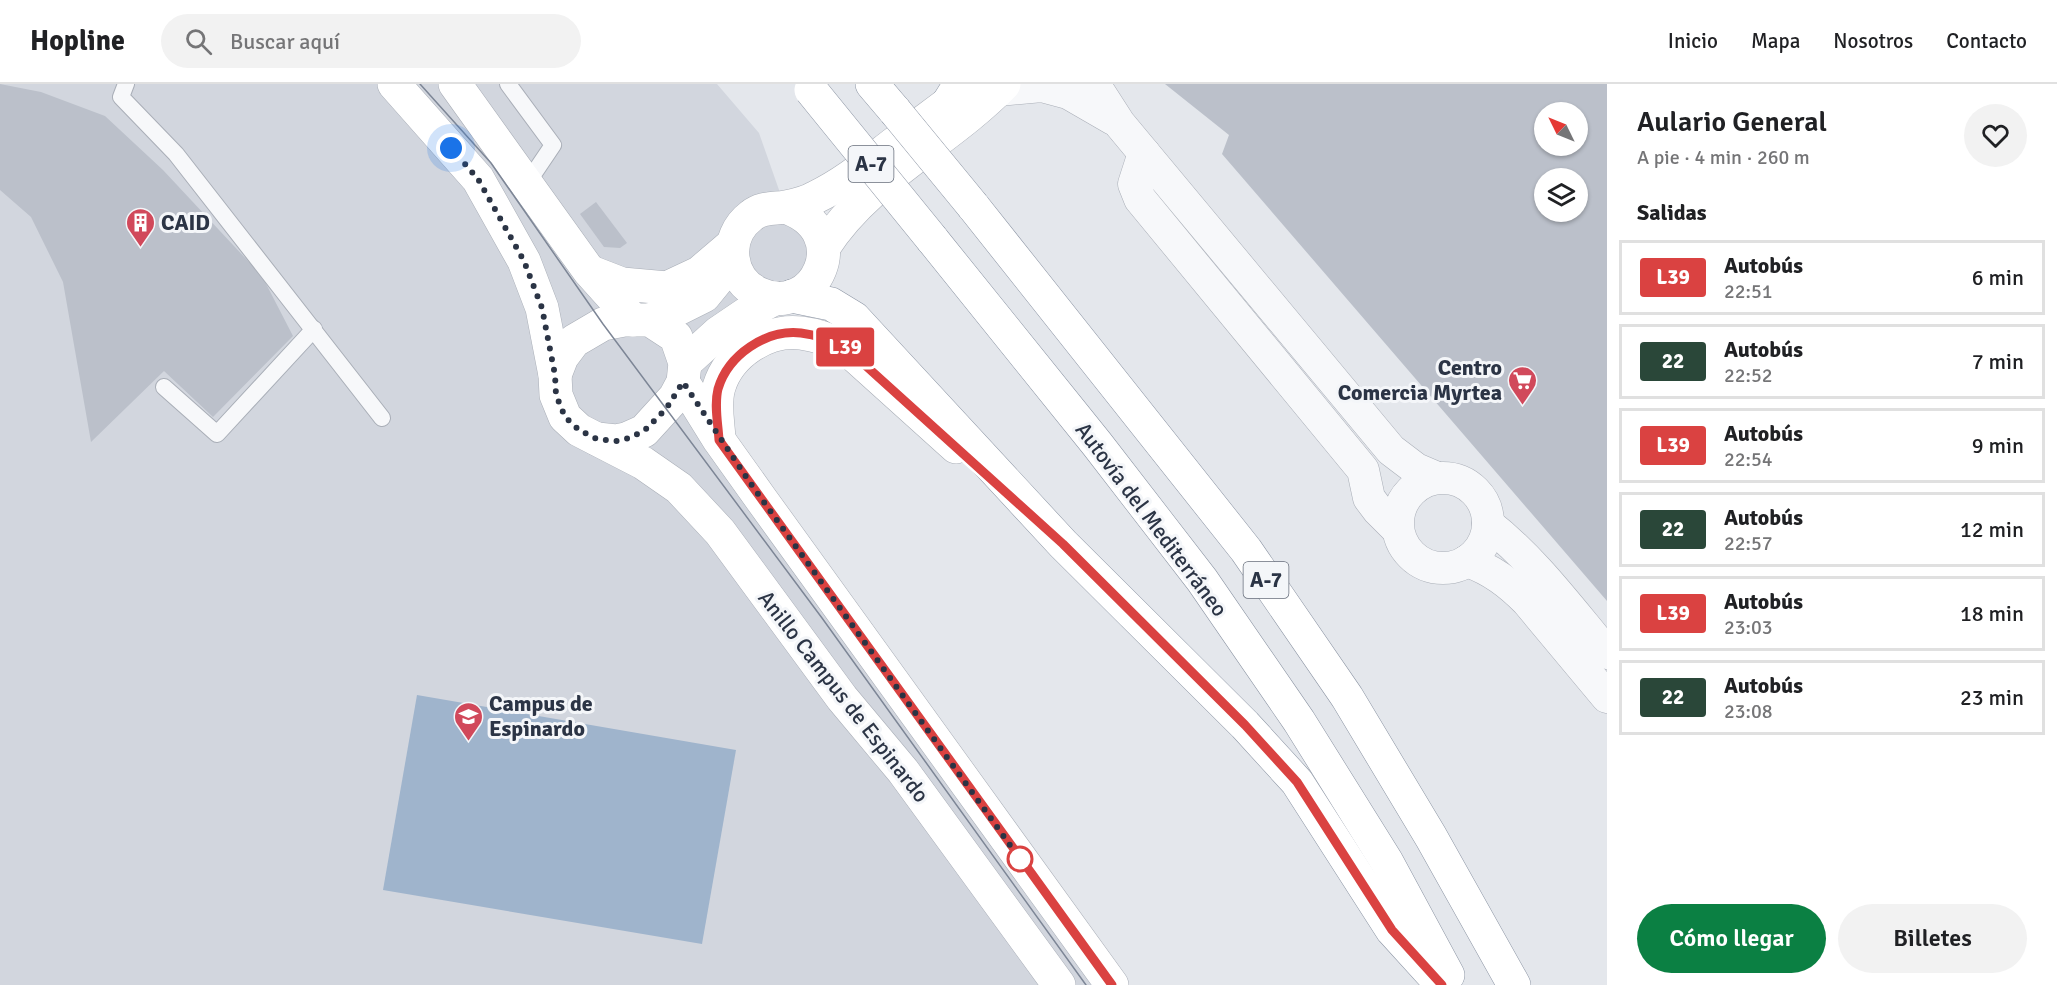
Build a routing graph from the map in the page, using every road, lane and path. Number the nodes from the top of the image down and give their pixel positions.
1 (126, 84) edge
2 (394, 84) edge
3 (455, 84) edge
4 (508, 84) edge
5 (872, 84) edge
6 (1094, 84) edge
7 (808, 87) edge
8 (977, 89) edge
9 (890, 98) edge
10 (1119, 123) junction
11 (1144, 153) junction
12 (526, 185) junction
13 (785, 207) junction
14 (824, 247) junction
15 (733, 252) junction
16 (589, 272) junction
17 (784, 297) junction
18 (642, 320) junction
19 (314, 329) junction
20 (684, 373) junction
21 (555, 375) junction
22 (164, 387) dead end
23 (382, 418) dead end
24 (597, 439) junction
25 (719, 440) junction
26 (1391, 450) junction
27 (1437, 478) junction
28 (1400, 516) junction
29 (1488, 524) junction
30 (1063, 544) junction
31 (1467, 561) junction
32 (1607, 653) edge
33 (1607, 697) edge
34 (1059, 985) edge
35 (1112, 985) edge
36 (1442, 985) edge
37 (1453, 985) edge
38 (1514, 985) edge

1 - 19 lane
2 - 21 main road, Anillo Campus de Espinardo
3 - 12 main road, Anillo Campus de Espinardo
4 - 12 lane
5 - 9 main road, A-7
6 - 10 street
7 - 37 main road, Autovía del Mediterráneo / A-7, bridge
8 - 10 street
8 - 13 main road
8 - 14 main road
9 - 38 main road, A-7, bridge
10 - 11 street
11 - 26 street
11 - 28 street
12 - 16 main road, Anillo Campus de Espinardo
13 - 14 main road
13 - 15 main road
14 - 17 main road
15 - 16 main road
15 - 17 main road
15 - 18 main road
16 - 18 main road, Anillo Campus de Espinardo
17 - 20 main road
17 - 30 main road
18 - 20 main road, Anillo Campus de Espinardo
18 - 21 main road
19 - 22 lane
19 - 23 lane
20 - 24 main road
20 - 25 main road, Anillo Campus de Espinardo
21 - 24 main road, Anillo Campus de Espinardo
24 - 34 main road, Anillo Campus de Espinardo
25 - 30 main road
25 - 35 main road, Anillo Campus de Espinardo
26 - 27 street
26 - 28 street
27 - 28 street
27 - 29 street
28 - 31 street
29 - 31 street
29 - 32 street
30 - 36 main road
31 - 33 street

